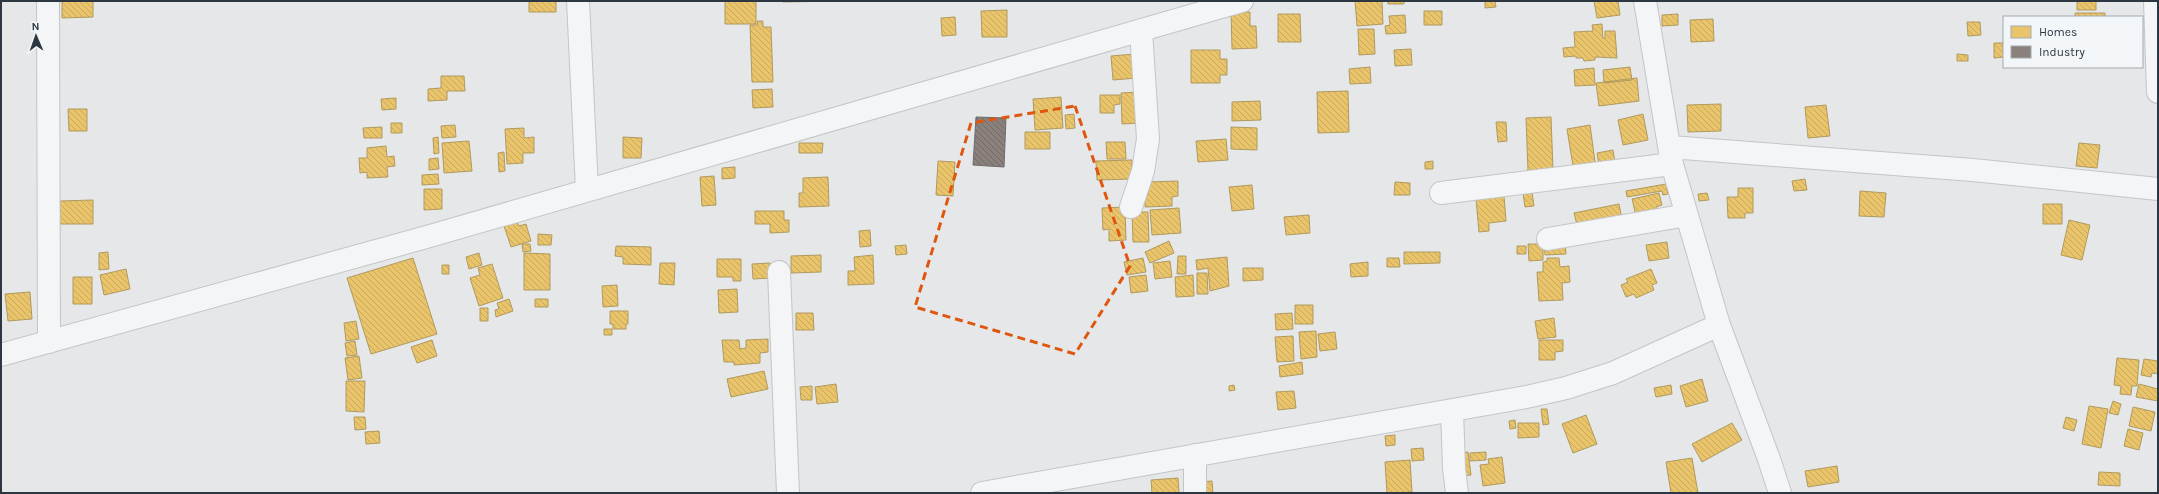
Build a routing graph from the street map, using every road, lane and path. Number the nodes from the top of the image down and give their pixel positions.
1 (48, 1) edge
2 (578, 1) edge
3 (1242, 1) edge
4 (1645, 1) edge
5 (2155, 1) edge
6 (1141, 30) junction
7 (2158, 92) edge
8 (1671, 156) junction
9 (2158, 189) edge
10 (587, 190) junction
11 (1441, 193) dead end
12 (1131, 207) dead end
13 (1687, 216) junction
14 (1548, 239) dead end
15 (779, 272) dead end
16 (1719, 325) junction
17 (49, 342) junction
18 (1, 355) edge
19 (1452, 410) junction
20 (1195, 455) junction
21 (788, 493) edge
22 (982, 493) edge
23 (1195, 493) edge
24 (1457, 493) edge
25 (1780, 493) edge

1 - 17 street
2 - 10 street
3 - 6 street
4 - 8 street
5 - 7 street
6 - 10 street
6 - 12 street
8 - 9 street
8 - 11 street
8 - 13 street
10 - 17 street
13 - 14 street
13 - 16 street
15 - 21 street
16 - 19 street
16 - 25 street
17 - 18 street
19 - 20 street
19 - 24 street
20 - 22 street
20 - 23 street

